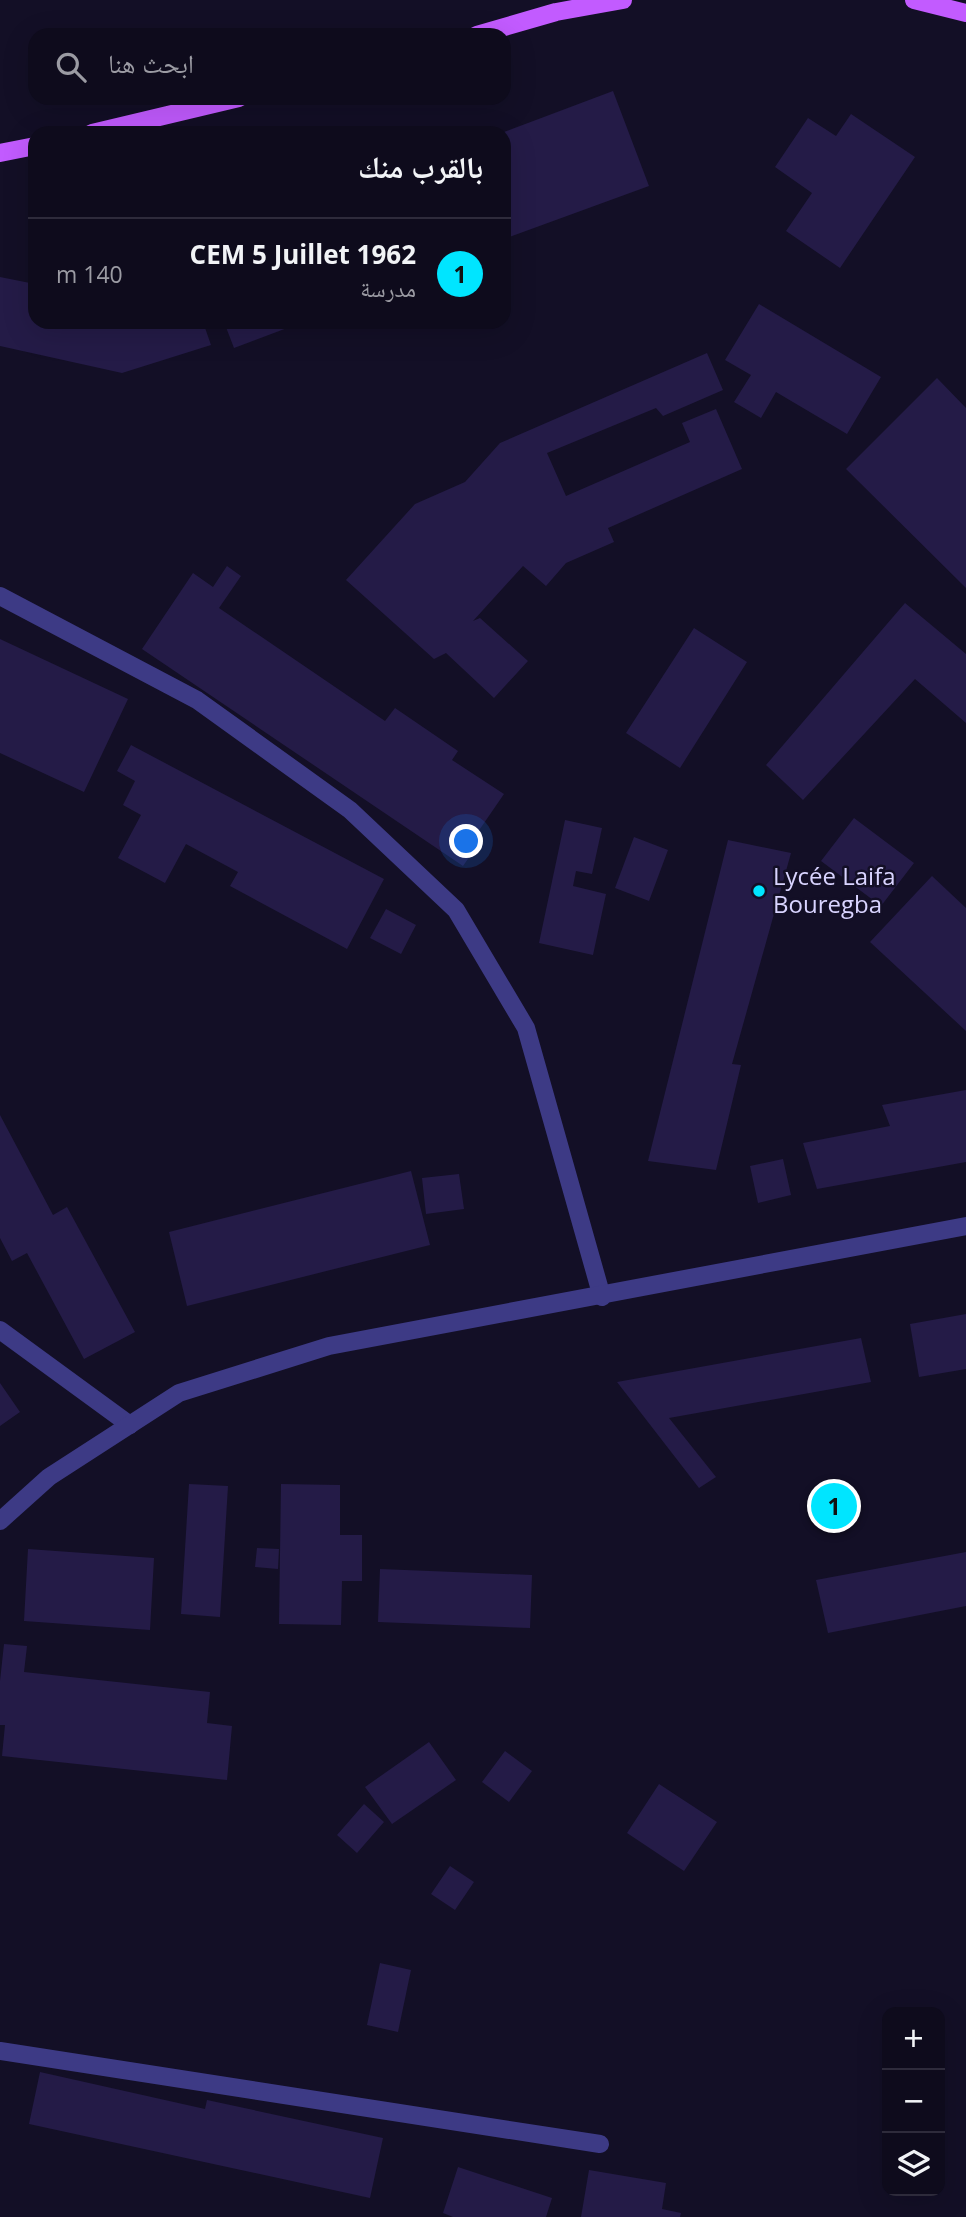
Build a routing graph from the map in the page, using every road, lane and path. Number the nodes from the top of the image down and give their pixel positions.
1 (623, 0) edge
2 (914, 0) edge
3 (966, 13) edge
4 (501, 28) edge
5 (210, 105) edge
6 (121, 126) edge
7 (28, 147) edge
8 (0, 153) edge
9 (0, 596) edge
10 (966, 1226) edge
11 (602, 1297) junction
12 (0, 1330) edge
13 (130, 1425) junction
14 (0, 1521) edge
15 (0, 2051) edge
16 (600, 2144) dead end

1 - 4 main road
2 - 3 main road
5 - 6 main road
7 - 8 main road
9 - 11 street
10 - 11 street
11 - 13 street
12 - 13 street
13 - 14 street
15 - 16 street

